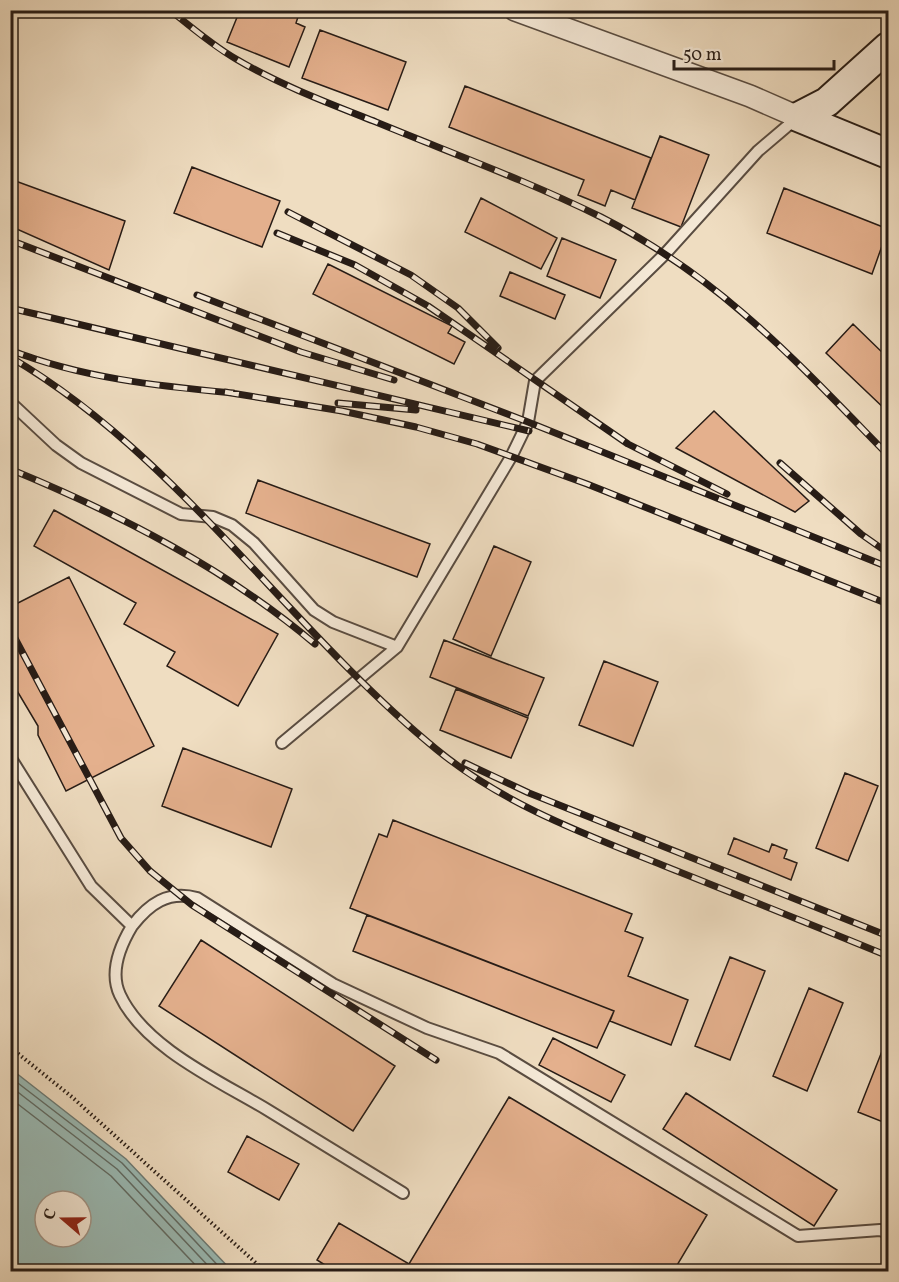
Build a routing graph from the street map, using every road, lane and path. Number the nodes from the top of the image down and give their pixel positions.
1 (515, 10) edge
2 (888, 47) edge
3 (798, 117) junction
4 (888, 154) edge
5 (10, 402) edge
6 (397, 647) junction
7 (282, 743) dead end
8 (10, 756) edge
9 (132, 926) junction
10 (11, 1048) edge
11 (403, 1193) dead end
12 (888, 1233) edge
13 (266, 1272) edge

1 - 3 street
2 - 3 street
3 - 4 street
3 - 6 lane
5 - 6 lane
6 - 7 lane
8 - 9 lane
9 - 11 lane
9 - 12 lane
10 - 13 path

